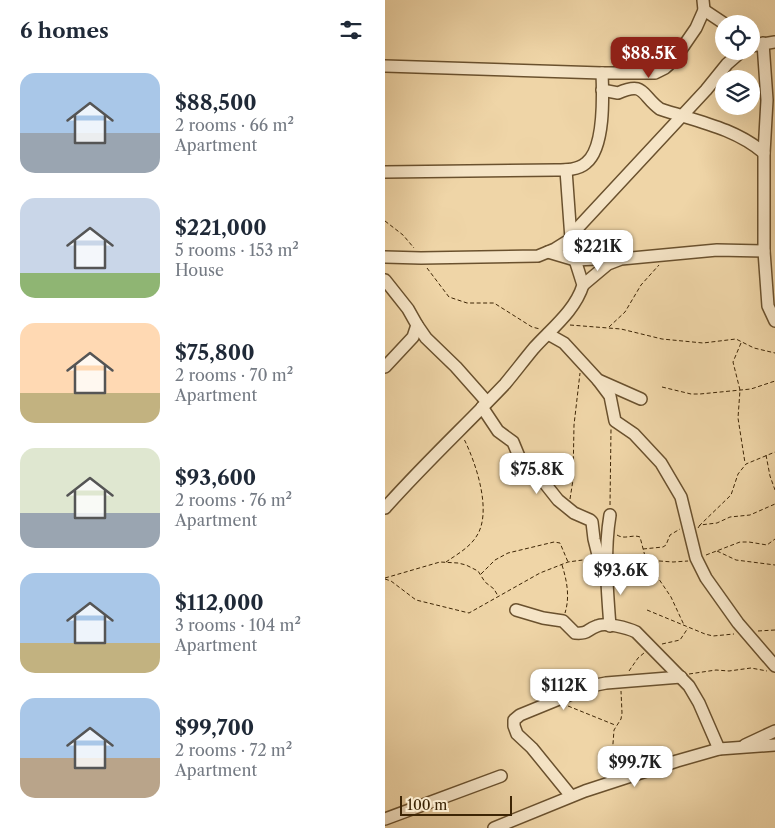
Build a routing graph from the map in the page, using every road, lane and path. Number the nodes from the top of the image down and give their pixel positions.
1 (703, 5) edge
2 (715, 15) edge
3 (775, 42) edge
4 (760, 44) edge
5 (760, 53) edge
6 (732, 60) edge
7 (385, 66) edge
8 (602, 73) junction
9 (771, 83) edge
10 (602, 90) junction
11 (771, 101) edge
12 (681, 116) junction
13 (764, 153) junction
14 (566, 170) junction
15 (385, 172) edge
16 (385, 222) edge
17 (571, 239) junction
18 (764, 251) junction
19 (548, 252) junction
20 (668, 254) junction
21 (385, 257) edge
22 (421, 258) junction
23 (621, 258) junction
24 (575, 260) junction
25 (385, 280) edge
26 (583, 286) junction
27 (775, 321) edge
28 (559, 324) junction
29 (417, 325) junction
30 (608, 328) junction
31 (548, 334) junction
32 (742, 341) junction
33 (385, 350) edge
34 (775, 353) edge
35 (397, 354) junction
36 (582, 363) junction
37 (385, 367) edge
38 (598, 380) junction
39 (775, 381) edge
40 (662, 387) dead end
41 (740, 390) junction
42 (641, 399) dead end
43 (485, 404) junction
44 (614, 419) junction
45 (459, 430) junction
46 (775, 452) edge
47 (766, 455) junction
48 (745, 464) junction
49 (775, 490) edge
50 (775, 504) edge
51 (565, 506) junction
52 (385, 508) edge
53 (610, 515) junction
54 (592, 522) junction
55 (700, 525) junction
56 (688, 527) junction
57 (607, 532) junction
58 (775, 539) edge
59 (643, 549) junction
60 (717, 551) junction
61 (600, 558) junction
62 (696, 558) junction
63 (647, 560) junction
64 (445, 562) junction
65 (568, 562) junction
66 (562, 565) junction
67 (775, 565) edge
68 (606, 569) junction
69 (481, 575) junction
70 (385, 578) edge
71 (498, 596) junction
72 (516, 610) dead end
73 (647, 610) dead end
74 (563, 621) junction
75 (610, 626) junction
76 (684, 626) junction
77 (689, 627) junction
78 (775, 630) edge
79 (746, 632) junction
80 (652, 647) junction
81 (774, 668) edge
82 (681, 677) junction
83 (623, 682) junction
84 (550, 703) junction
85 (616, 725) junction
86 (775, 731) edge
87 (775, 744) edge
88 (740, 747) junction
89 (719, 749) junction
90 (501, 776) dead end
91 (603, 785) junction
92 (571, 796) junction
93 (385, 819) edge
94 (495, 828) edge

1 - 2 street
1 - 8 street
3 - 4 street
5 - 9 street
6 - 12 street
7 - 8 street
8 - 10 street
9 - 11 street
10 - 12 street
10 - 14 street
11 - 13 street
12 - 13 street
12 - 17 street
13 - 18 street
14 - 15 street
14 - 17 street
16 - 22 path
17 - 19 street
17 - 24 street
18 - 20 street
18 - 27 street
19 - 22 street
19 - 24 street
20 - 23 street
20 - 30 path
21 - 22 street
22 - 31 path
23 - 24 street
23 - 26 street
24 - 26 street
25 - 29 street
26 - 28 street
28 - 30 path
28 - 31 street
29 - 35 street
29 - 43 street
30 - 32 path
31 - 36 street
31 - 43 street
32 - 34 path
32 - 41 path
33 - 35 street
35 - 37 street
36 - 38 street
36 - 51 path
38 - 42 street
38 - 44 street
39 - 41 path
40 - 41 path
41 - 48 path
43 - 45 street
43 - 51 street
44 - 53 path
44 - 56 street
45 - 52 street
45 - 64 path
46 - 47 path
47 - 48 path
47 - 49 path
48 - 55 path
50 - 55 path
51 - 54 street
53 - 54 street
53 - 57 street
54 - 61 street
55 - 56 path
56 - 59 path
56 - 62 street
57 - 59 path
57 - 68 street
58 - 60 path
59 - 63 path
60 - 62 path
60 - 67 path
61 - 65 path
61 - 68 street
62 - 63 path
62 - 79 street
63 - 76 path
64 - 69 path
64 - 70 path
65 - 66 path
65 - 69 path
66 - 71 path
66 - 74 path
68 - 75 street
69 - 71 path
70 - 71 path
72 - 74 street
73 - 76 path
74 - 75 street
75 - 80 street
76 - 77 path
77 - 79 path
77 - 80 path
78 - 79 path
79 - 81 street
80 - 82 street
80 - 83 path
81 - 82 path
82 - 83 street
82 - 89 street
83 - 84 street
83 - 85 path
84 - 85 path
84 - 92 street
85 - 91 path
86 - 88 street
87 - 88 street
88 - 89 street
89 - 91 street
90 - 93 street
91 - 92 street
92 - 94 street

